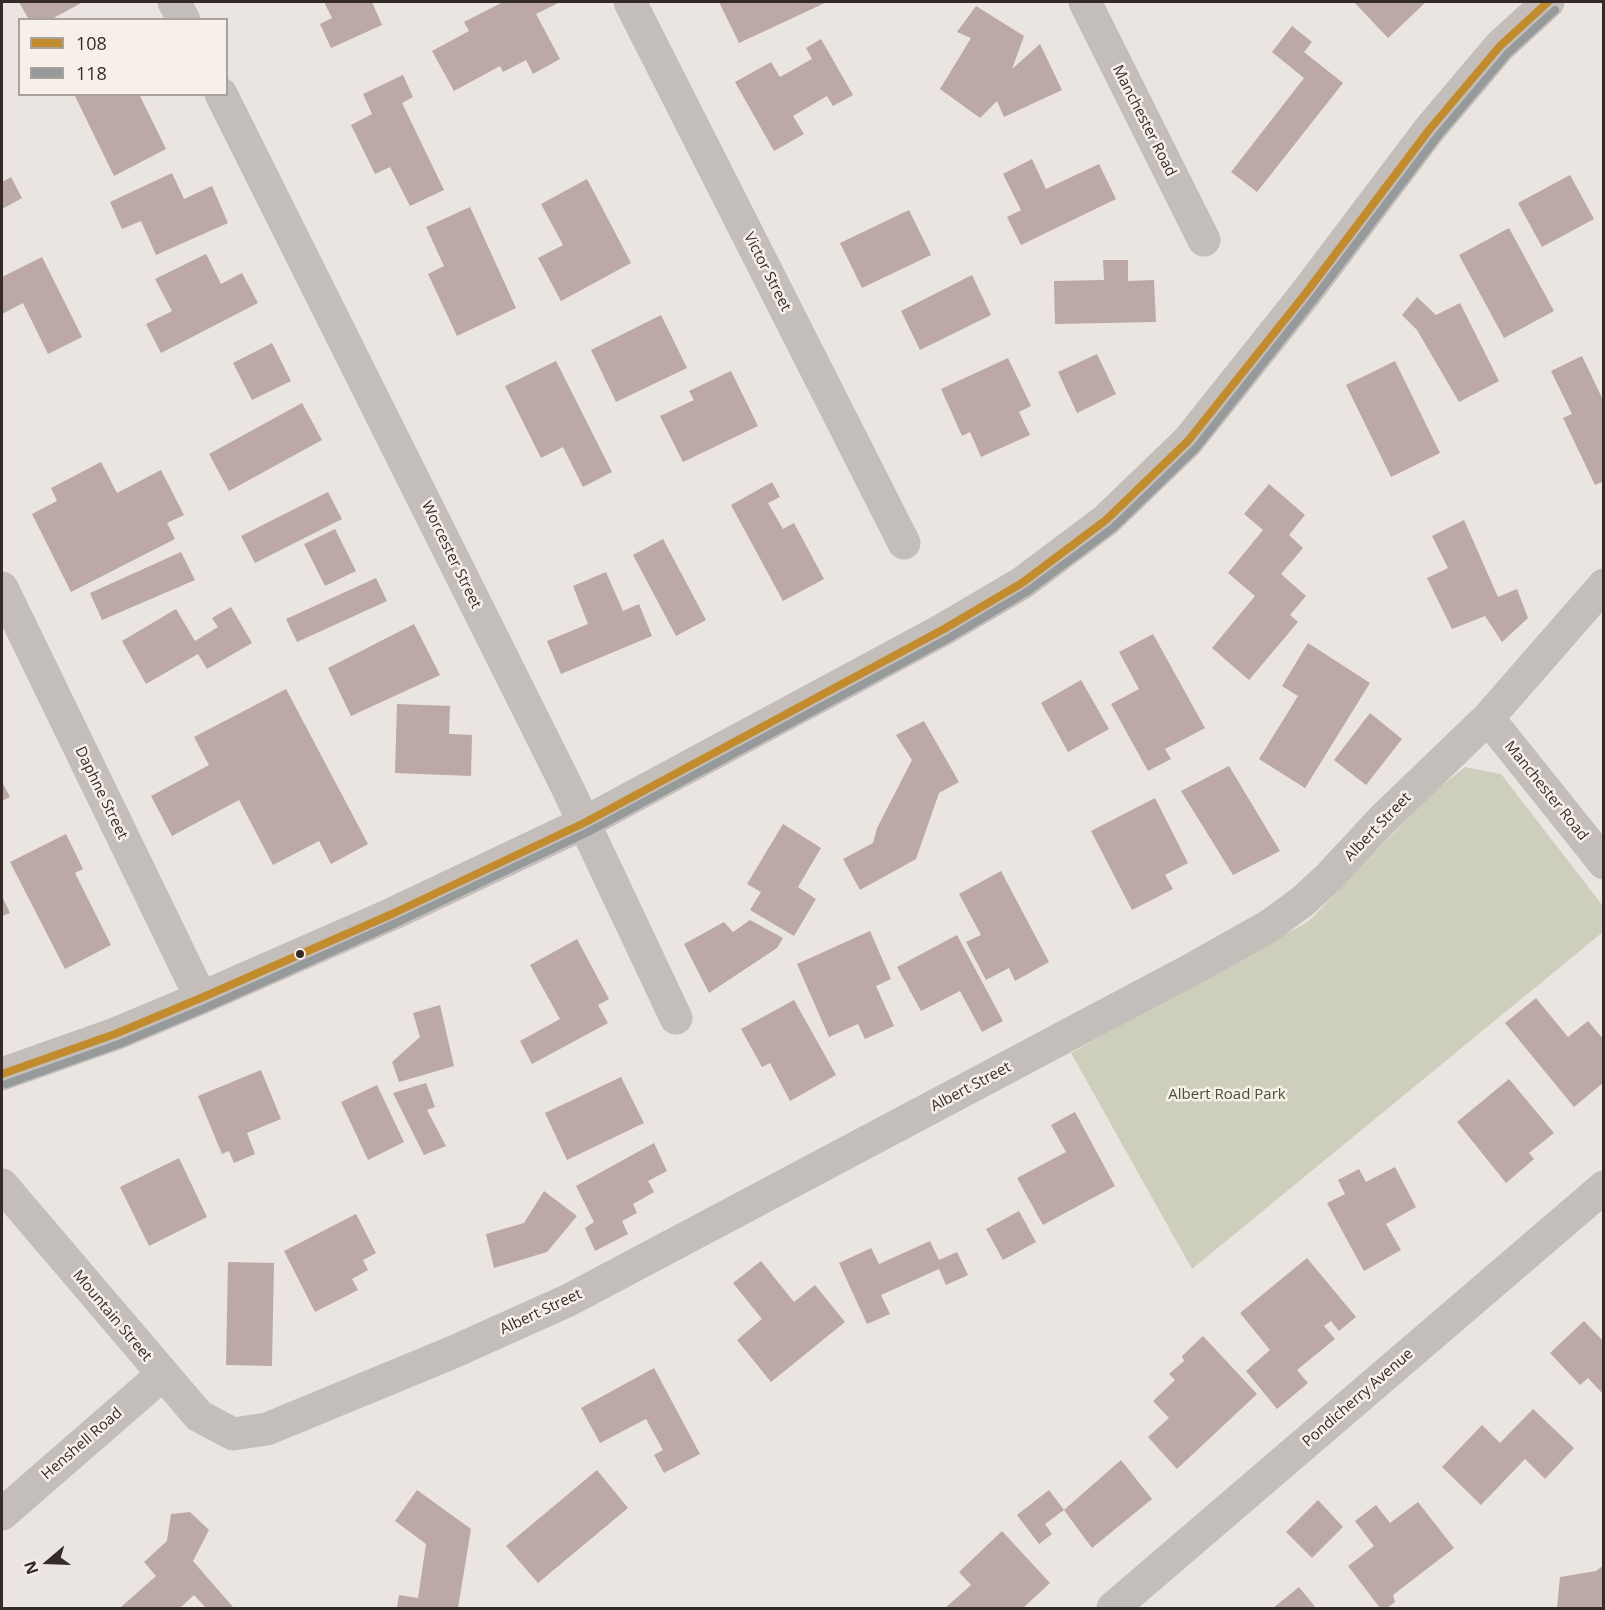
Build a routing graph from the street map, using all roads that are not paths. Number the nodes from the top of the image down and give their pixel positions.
1 (174, 2) edge
2 (630, 2) edge
3 (1085, 2) edge
4 (1548, 2) edge
5 (183, 18) edge
6 (222, 96) edge
7 (1204, 240) dead end
8 (904, 543) dead end
9 (1604, 585) edge
10 (2, 588) edge
11 (1488, 718) junction
12 (584, 823) junction
13 (1604, 863) edge
14 (201, 998) junction
15 (676, 1018) dead end
16 (2, 1074) edge
17 (2, 1185) edge
18 (1604, 1187) edge
19 (162, 1375) junction
20 (233, 1434) joint
21 (2, 1514) edge
22 (1113, 1608) edge

1 - 5 street
2 - 8 street, Victor Street
3 - 7 street, Manchester Road
4 - 12 street
6 - 12 street, Worcester Street
9 - 11 street, Albert Street
10 - 14 street, Daphne Street
11 - 13 street, Manchester Road
11 - 20 street, Albert Street
12 - 14 street
12 - 15 street, Worcester Street
14 - 16 street
17 - 19 street, Mountain Street
18 - 22 street, Pondicherry Avenue
19 - 20 street, Mountain Street
19 - 21 street, Henshell Road

